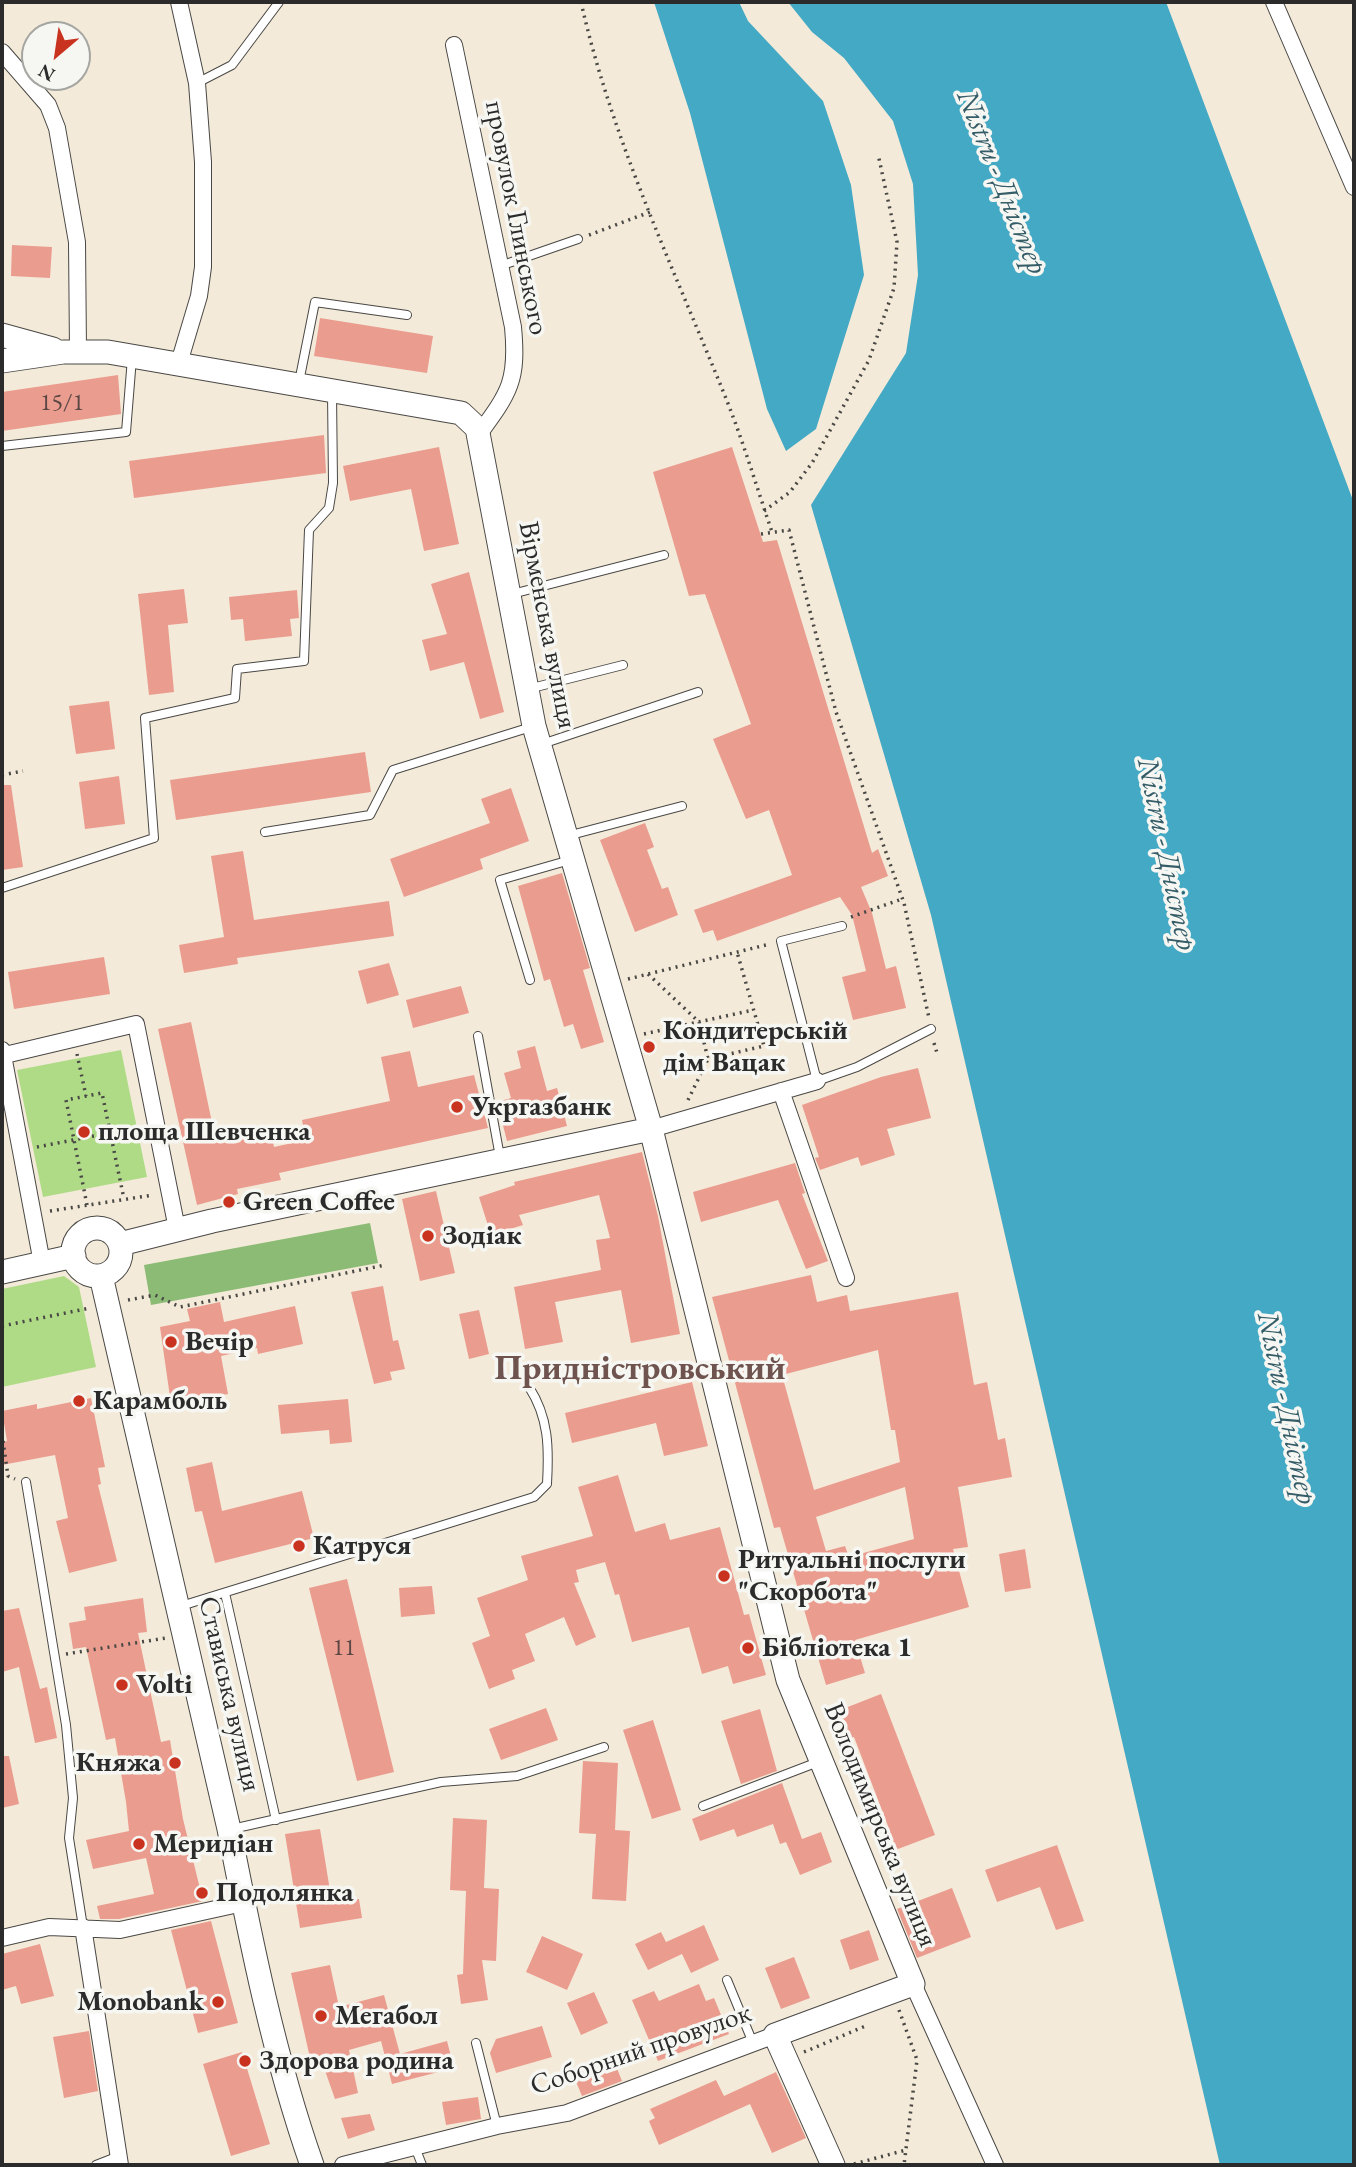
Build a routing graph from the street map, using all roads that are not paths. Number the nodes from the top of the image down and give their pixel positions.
1 (179, 2) edge
2 (279, 2) edge
3 (1275, 2) edge
4 (454, 45) dead end
5 (2, 52) edge
6 (197, 83) junction
7 (1354, 187) edge
8 (578, 239) road end
9 (500, 266) junction
10 (407, 315) dead end
11 (2, 335) edge
12 (71, 351) junction
13 (132, 355) junction
14 (2, 361) edge
15 (179, 362) junction
16 (299, 384) junction
17 (332, 390) junction
18 (479, 434) junction
19 (2, 446) edge
20 (664, 555) dead end
21 (509, 595) junction
22 (624, 665) dead end
23 (527, 689) junction
24 (698, 692) dead end
25 (537, 735) junction
26 (682, 806) dead end
27 (265, 832) dead end
28 (566, 836) junction
29 (573, 859) junction
30 (2, 888) edge
31 (842, 926) road end
32 (530, 980) dead end
33 (932, 1030) road end
34 (478, 1036) dead end
35 (3, 1053) edge
36 (817, 1081) junction
37 (781, 1091) junction
38 (651, 1129) junction
39 (500, 1160) junction
40 (177, 1229) junction
41 (120, 1244) junction
42 (74, 1256) junction
43 (43, 1263) junction
44 (2, 1272) edge
45 (100, 1276) junction
46 (846, 1278) dead end
47 (529, 1387) dead end
48 (26, 1482) road end
49 (225, 1592) junction
50 (178, 1607) junction
51 (604, 1747) dead end
52 (821, 1761) junction
53 (703, 1806) dead end
54 (276, 1820) junction
55 (229, 1829) junction
56 (243, 1903) junction
57 (83, 1927) junction
58 (2, 1938) edge
59 (727, 1980) dead end
60 (901, 1996) junction
61 (775, 2035) junction
62 (476, 2043) dead end
63 (753, 2043) junction
64 (497, 2126) junction
65 (415, 2147) junction
66 (120, 2161) edge
67 (96, 2165) edge
68 (312, 2165) edge
69 (343, 2165) edge
70 (422, 2165) edge
71 (833, 2165) edge
72 (995, 2165) edge

1 - 6 street
2 - 6 lane
3 - 7 street
4 - 9 street, провулок Глинського
5 - 12 street
6 - 15 street
8 - 9 lane
9 - 18 street, провулок Глинського
10 - 16 lane
11 - 12 main road
12 - 13 main road
12 - 14 main road
13 - 15 main road
13 - 19 lane
15 - 16 main road
16 - 17 main road
17 - 18 main road
17 - 30 lane
18 - 21 main road, Вірменська вулиця
20 - 21 lane
21 - 23 main road, Вірменська вулиця
22 - 23 lane
23 - 25 main road, Вірменська вулиця
24 - 25 lane
25 - 27 lane
25 - 28 main road, Вірменська вулиця
26 - 28 lane
28 - 29 main road, Вірменська вулиця
29 - 32 lane
29 - 38 main road, Вірменська вулиця
31 - 36 lane
33 - 36 lane
34 - 39 lane
35 - 40 street
35 - 43 street
36 - 37 street
37 - 38 street
37 - 46 street
38 - 39 main road
38 - 52 main road, Володимирська вулиця
39 - 40 main road
40 - 41 main road
41 - 42 main road
41 - 45 main road
42 - 43 main road
42 - 45 main road
43 - 44 main road
45 - 50 main road, Стависька вулиця
47 - 49 lane
48 - 57 lane
49 - 50 lane
49 - 54 lane
50 - 55 main road, Стависька вулиця
51 - 54 lane
52 - 53 lane
52 - 60 main road, Володимирська вулиця
54 - 55 lane
55 - 56 main road, Стависька вулиця
56 - 57 street
56 - 68 main road, Стависька вулиця
57 - 58 street
57 - 66 street
59 - 63 lane
60 - 61 main road, Соборний провулок
60 - 72 street, Володимирська вулиця
61 - 63 street, Соборний провулок
61 - 71 main road
62 - 64 lane
63 - 64 street, Соборний провулок
64 - 65 street, Соборний провулок
65 - 69 street, Соборний провулок
65 - 70 lane
66 - 67 lane

